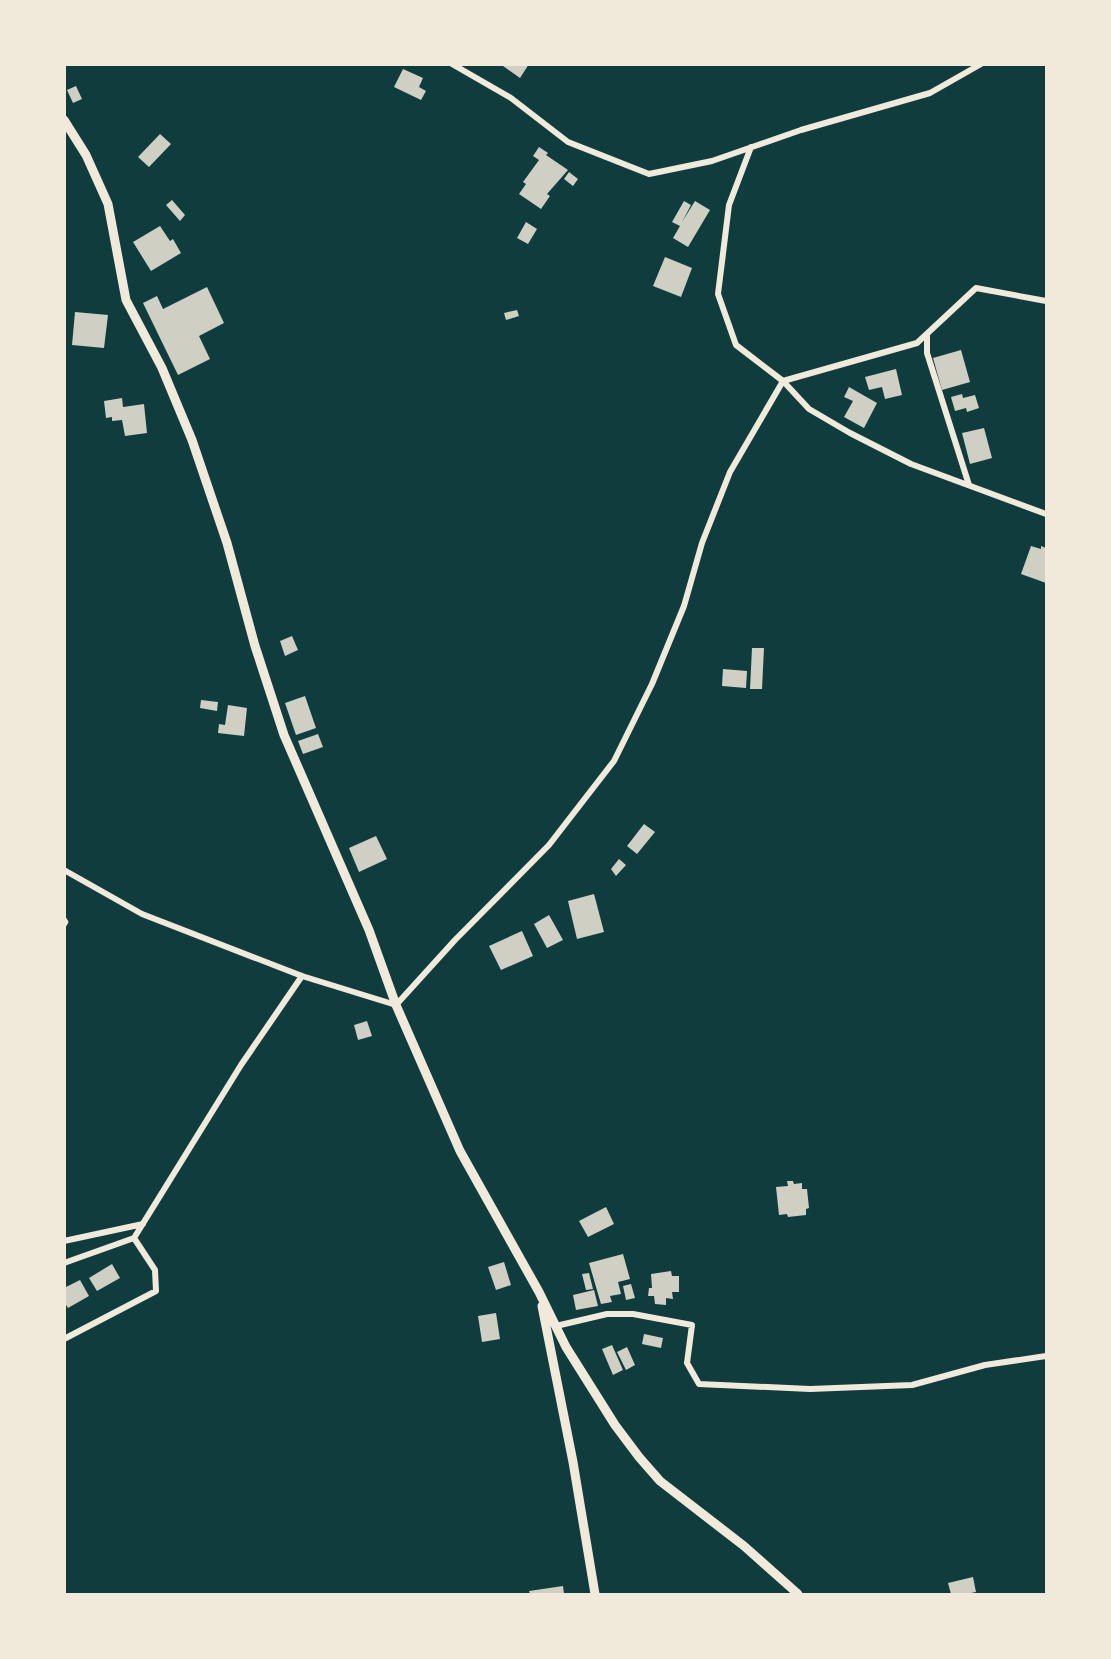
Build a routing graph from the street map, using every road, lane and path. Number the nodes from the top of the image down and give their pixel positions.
1 (452, 64) edge
2 (981, 64) edge
3 (64, 120) edge
4 (751, 147) junction
5 (1047, 301) edge
6 (927, 334) junction
7 (783, 381) junction
8 (969, 485) junction
9 (1047, 514) edge
10 (64, 870) edge
11 (64, 917) edge
12 (64, 927) edge
13 (302, 976) junction
14 (396, 1005) junction
15 (143, 1224) junction
16 (134, 1238) junction
17 (64, 1241) edge
18 (64, 1263) edge
19 (539, 1292) junction
20 (556, 1326) junction
21 (64, 1339) edge
22 (1047, 1356) edge
23 (595, 1594) edge
24 (798, 1594) edge

1 - 4 street
2 - 4 street
3 - 14 street
4 - 7 street
5 - 6 street
6 - 7 street
6 - 8 street
7 - 8 street
7 - 14 street
8 - 9 street
10 - 13 street
11 - 12 path
13 - 14 street
13 - 15 street
14 - 19 street
15 - 16 street
15 - 17 street
16 - 18 street
16 - 21 street
19 - 20 street
19 - 23 street
20 - 22 street
20 - 24 street

